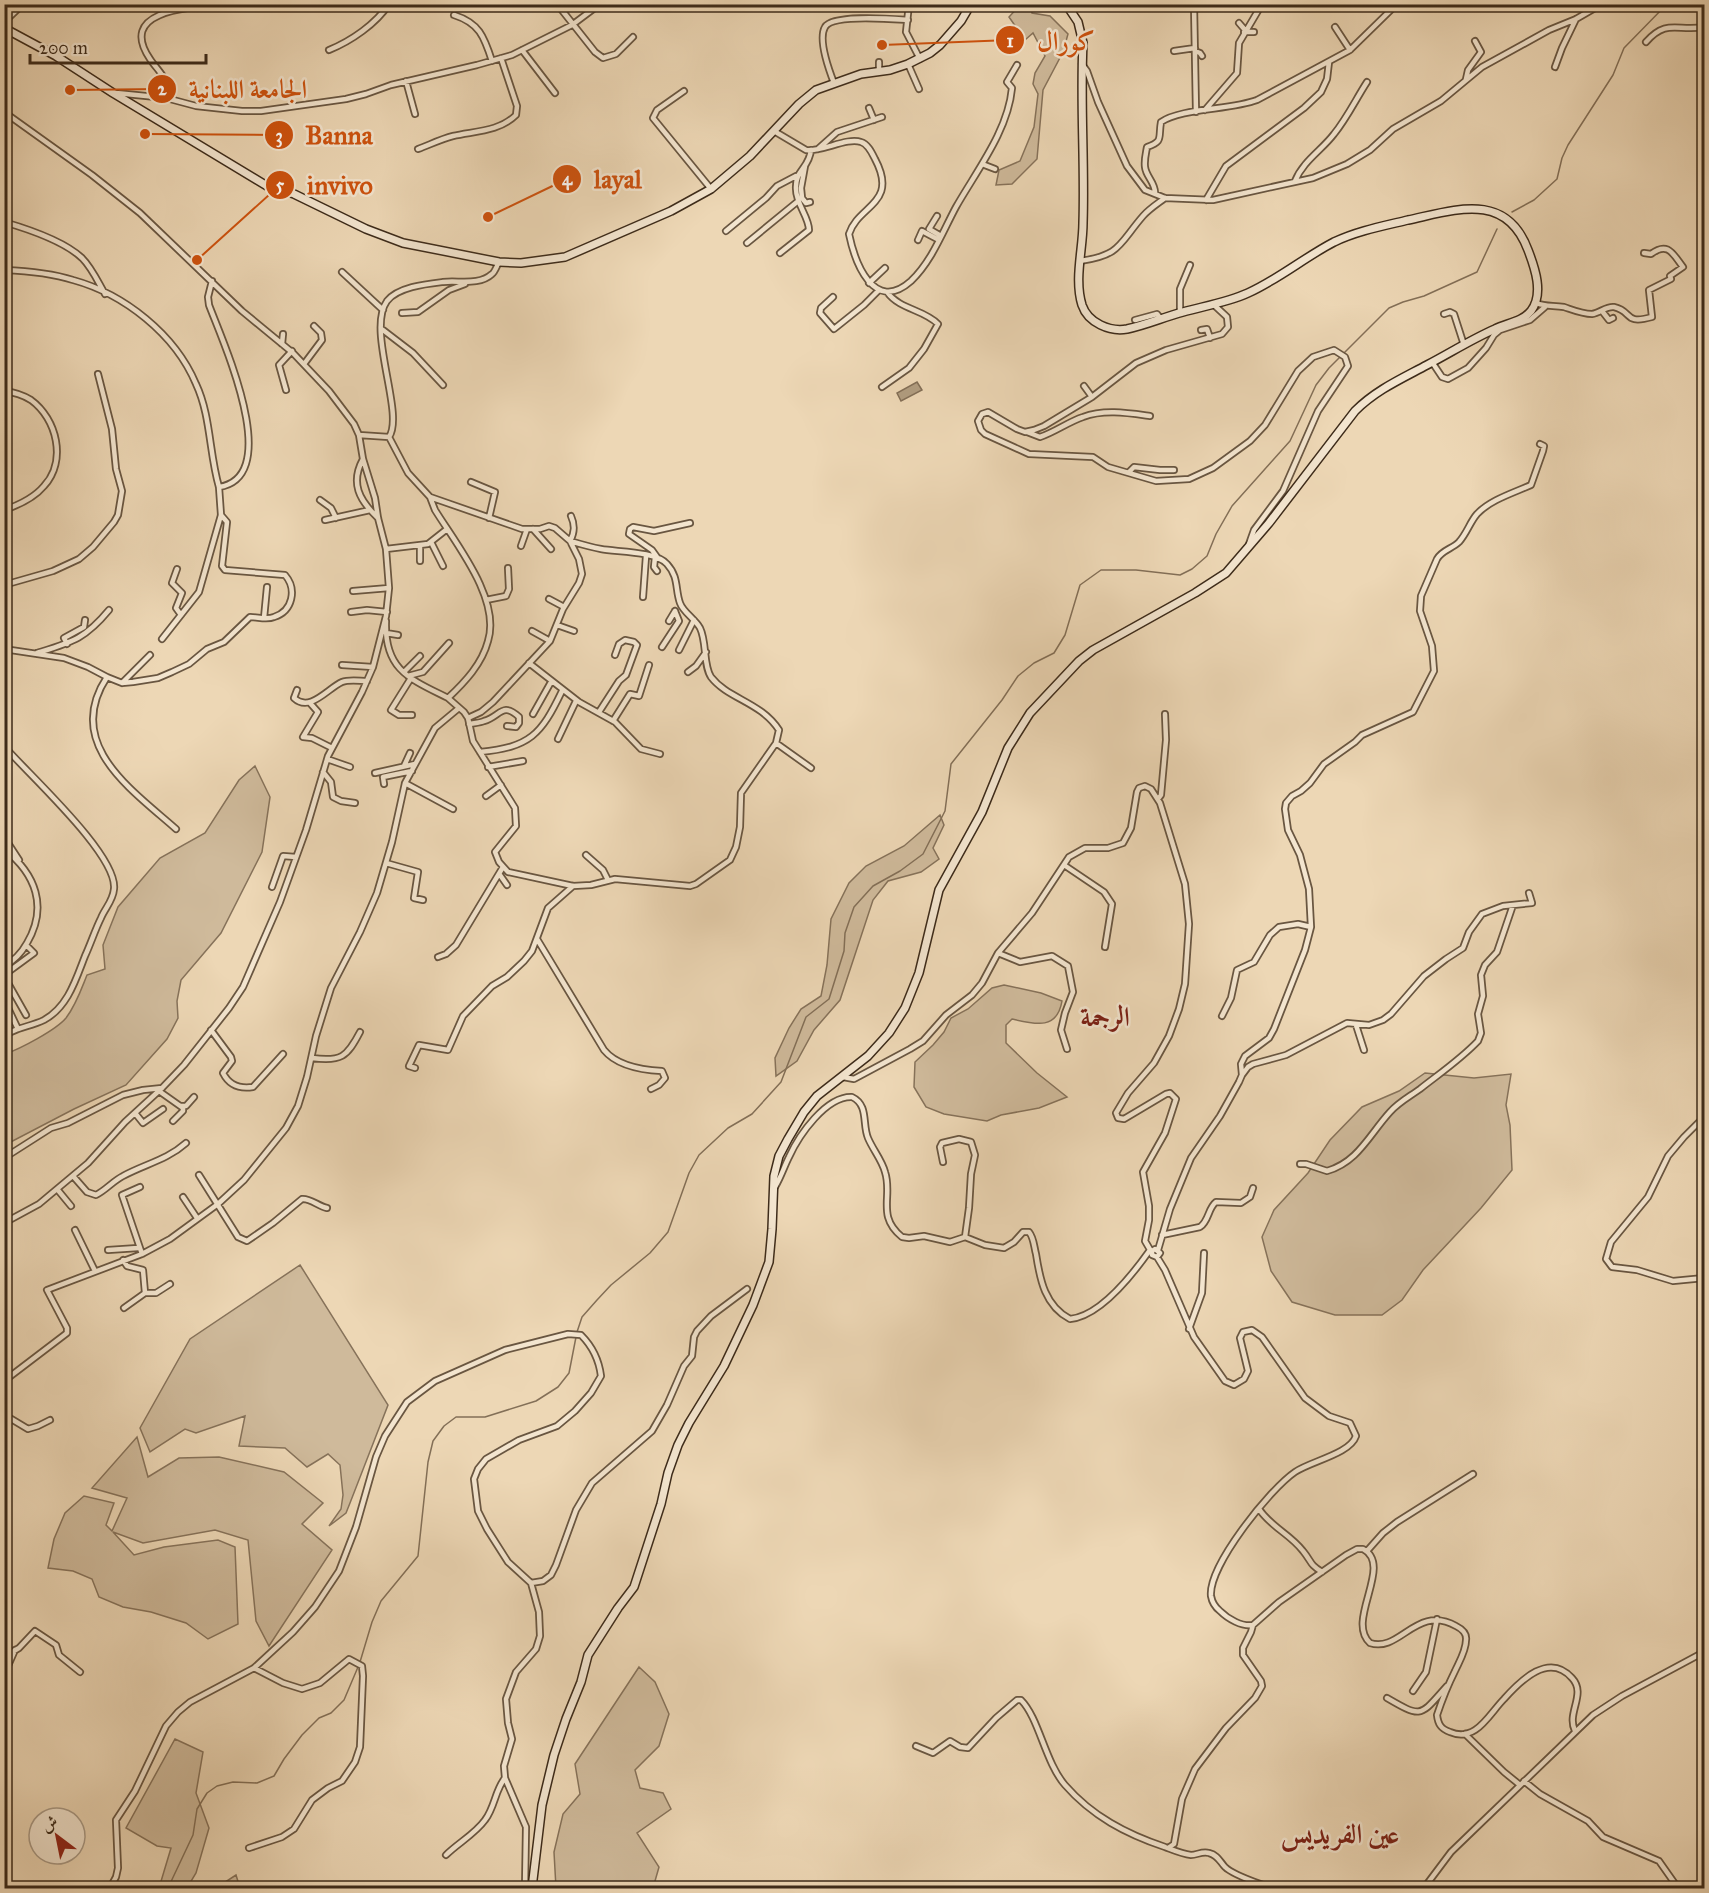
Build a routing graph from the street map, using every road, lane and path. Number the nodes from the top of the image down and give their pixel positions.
1 (23, 4) edge
2 (231, 4) edge
3 (389, 4) edge
4 (557, 4) edge
5 (600, 4) edge
6 (971, 4) edge
7 (1066, 4) edge
8 (1194, 4) edge
9 (1396, 4) edge
10 (1602, 4) edge
11 (909, 5) edge
12 (206, 6) edge
13 (1258, 6) edge
14 (454, 15) dead end
15 (1576, 19) junction
16 (908, 20) junction
17 (4, 22) edge
18 (1239, 22) dead end
19 (572, 25) junction
20 (1335, 27) dead end
21 (1704, 27) edge
22 (4, 28) edge
23 (1245, 31) junction
24 (1254, 32) dead end
25 (633, 37) dead end
26 (1475, 41) dead end
27 (1646, 42) dead end
28 (329, 50) dead end
29 (522, 50) junction
30 (1195, 50) junction
31 (1350, 50) junction
32 (1174, 51) dead end
33 (1202, 56) dead end
34 (501, 58) junction
35 (920, 58) junction
36 (492, 61) junction
37 (879, 62) dead end
38 (1329, 62) junction
39 (903, 63) junction
40 (1082, 64) junction
41 (1017, 65) dead end
42 (1556, 67) dead end
43 (879, 72) junction
44 (1466, 79) junction
45 (406, 81) junction
46 (1367, 82) dead end
47 (834, 83) junction
48 (919, 89) dead end
49 (684, 91) dead end
50 (113, 93) junction
51 (555, 93) dead end
52 (166, 99) junction
53 (869, 108) dead end
54 (1203, 111) junction
55 (4, 112) edge
56 (1196, 112) junction
57 (415, 114) dead end
58 (882, 117) dead end
59 (874, 120) junction
60 (774, 131) junction
61 (418, 149) dead end
62 (818, 149) junction
63 (811, 150) junction
64 (982, 164) junction
65 (805, 166) junction
66 (994, 169) dead end
67 (796, 176) junction
68 (1295, 181) junction
69 (711, 189) junction
70 (1155, 194) junction
71 (1165, 198) junction
72 (1206, 200) junction
73 (797, 202) junction
74 (810, 202) dead end
75 (937, 216) dead end
76 (4, 222) edge
77 (726, 231) dead end
78 (940, 238) junction
79 (918, 240) dead end
80 (747, 243) dead end
81 (1644, 253) dead end
82 (780, 254) dead end
83 (1080, 261) junction
84 (499, 262) junction
85 (1190, 265) dead end
86 (885, 268) dead end
87 (4, 270) edge
88 (342, 272) dead end
89 (212, 281) junction
90 (471, 282) junction
91 (869, 283) junction
92 (879, 290) junction
93 (887, 292) junction
94 (105, 294) junction
95 (833, 297) dead end
96 (1536, 303) junction
97 (1213, 304) junction
98 (1545, 307) junction
99 (383, 310) junction
100 (1602, 311) junction
101 (402, 313) dead end
102 (1180, 313) junction
103 (1444, 314) dead end
104 (1613, 318) dead end
105 (1135, 320) dead end
106 (1161, 320) junction
107 (314, 326) dead end
108 (382, 330) junction
109 (1201, 330) dead end
110 (283, 334) dead end
111 (1210, 338) junction
112 (282, 344) junction
113 (1464, 345) junction
114 (292, 351) junction
115 (1432, 362) junction
116 (304, 364) junction
117 (98, 374) dead end
118 (443, 385) dead end
119 (1084, 386) dead end
120 (882, 387) dead end
121 (286, 390) dead end
122 (4, 391) edge
123 (1092, 397) junction
124 (1150, 416) dead end
125 (1026, 432) junction
126 (359, 435) junction
127 (389, 437) junction
128 (1540, 444) dead end
129 (363, 459) junction
130 (1174, 470) dead end
131 (1129, 472) junction
132 (471, 482) dead end
133 (219, 487) junction
134 (430, 497) junction
135 (320, 500) dead end
136 (4, 510) edge
137 (370, 510) junction
138 (221, 515) junction
139 (571, 516) dead end
140 (336, 518) junction
141 (378, 518) junction
142 (489, 518) junction
143 (325, 520) dead end
144 (690, 523) dead end
145 (447, 529) junction
146 (530, 529) junction
147 (570, 541) junction
148 (430, 542) junction
149 (420, 546) junction
150 (521, 546) dead end
151 (386, 549) junction
152 (551, 549) dead end
153 (1246, 549) junction
154 (646, 555) junction
155 (656, 557) junction
156 (420, 561) dead end
157 (443, 566) dead end
158 (508, 568) dead end
159 (177, 569) dead end
160 (657, 571) dead end
161 (204, 574) junction
162 (210, 580) dead end
163 (4, 585) edge
164 (267, 587) dead end
165 (389, 588) junction
166 (353, 591) dead end
167 (643, 597) dead end
168 (549, 599) dead end
169 (486, 600) junction
170 (680, 603) junction
171 (564, 607) junction
172 (110, 610) dead end
173 (675, 610) junction
174 (351, 612) dead end
175 (387, 614) junction
176 (181, 615) junction
177 (264, 618) junction
178 (85, 620) dead end
179 (669, 621) dead end
180 (694, 621) junction
181 (557, 625) junction
182 (532, 631) dead end
183 (574, 631) dead end
184 (386, 633) junction
185 (398, 635) dead end
186 (162, 639) dead end
187 (550, 641) junction
188 (449, 643) dead end
189 (67, 644) junction
190 (662, 646) dead end
191 (4, 649) edge
192 (679, 650) dead end
193 (706, 652) junction
194 (34, 654) junction
195 (150, 655) dead end
196 (615, 655) dead end
197 (420, 656) dead end
198 (529, 663) junction
199 (342, 665) dead end
200 (650, 665) dead end
201 (373, 667) junction
202 (688, 672) dead end
203 (407, 675) junction
204 (518, 675) junction
205 (107, 677) junction
206 (523, 679) dead end
207 (367, 681) junction
208 (551, 682) junction
209 (123, 683) junction
210 (297, 690) dead end
211 (562, 691) junction
212 (448, 698) junction
213 (576, 701) junction
214 (310, 703) junction
215 (459, 708) junction
216 (598, 712) junction
217 (532, 714) dead end
218 (1165, 714) dead end
219 (412, 715) dead end
220 (468, 718) junction
221 (613, 721) junction
222 (470, 724) junction
223 (507, 726) dead end
224 (558, 740) dead end
225 (776, 743) junction
226 (4, 746) edge
227 (332, 748) junction
228 (480, 752) junction
229 (410, 753) dead end
230 (660, 754) dead end
231 (327, 759) junction
232 (523, 760) dead end
233 (415, 764) junction
234 (404, 766) junction
235 (350, 767) dead end
236 (488, 767) junction
237 (811, 768) dead end
238 (412, 771) junction
239 (323, 772) junction
240 (375, 773) dead end
241 (405, 783) junction
242 (384, 784) dead end
243 (501, 785) junction
244 (486, 796) dead end
245 (1158, 799) junction
246 (356, 803) dead end
247 (453, 809) dead end
248 (176, 829) dead end
249 (4, 837) edge
250 (4, 849) edge
251 (586, 855) dead end
252 (296, 857) junction
253 (21, 862) junction
254 (386, 863) junction
255 (1064, 865) junction
256 (503, 867) junction
257 (500, 875) junction
258 (608, 880) junction
259 (507, 885) dead end
260 (573, 886) junction
261 (272, 887) dead end
262 (1529, 893) dead end
263 (423, 900) dead end
264 (1513, 905) junction
265 (1311, 927) junction
266 (537, 939) junction
267 (26, 945) junction
268 (1105, 947) dead end
269 (998, 954) junction
270 (438, 957) dead end
271 (4, 966) edge
272 (4, 976) edge
273 (4, 992) edge
274 (6, 1009) edge
275 (26, 1015) dead end
276 (1222, 1016) dead end
277 (1356, 1025) junction
278 (18, 1029) junction
279 (211, 1030) junction
280 (360, 1032) dead end
281 (4, 1035) edge
282 (1067, 1049) dead end
283 (1364, 1050) dead end
284 (283, 1054) dead end
285 (312, 1058) junction
286 (415, 1068) dead end
287 (1242, 1075) junction
288 (843, 1077) junction
289 (651, 1089) dead end
290 (161, 1090) junction
291 (194, 1097) dead end
292 (181, 1106) junction
293 (163, 1109) dead end
294 (135, 1113) junction
295 (1704, 1117) edge
296 (173, 1122) dead end
297 (186, 1143) dead end
298 (4, 1158) edge
299 (943, 1162) dead end
300 (1300, 1164) dead end
301 (199, 1174) dead end
302 (74, 1176) junction
303 (140, 1187) dead end
304 (774, 1188) junction
305 (1253, 1188) dead end
306 (57, 1189) junction
307 (183, 1197) dead end
308 (218, 1204) junction
309 (71, 1206) dead end
310 (327, 1208) dead end
311 (197, 1218) junction
312 (4, 1223) edge
313 (75, 1230) dead end
314 (1162, 1235) junction
315 (965, 1237) junction
316 (138, 1248) junction
317 (108, 1250) dead end
318 (1158, 1250) junction
319 (1151, 1252) junction
320 (1204, 1253) dead end
321 (142, 1254) junction
322 (1157, 1257) junction
323 (123, 1260) junction
324 (95, 1271) junction
325 (1704, 1278) edge
326 (170, 1284) dead end
327 (747, 1289) dead end
328 (145, 1293) junction
329 (124, 1308) dead end
330 (1189, 1329) junction
331 (4, 1381) edge
332 (4, 1410) edge
333 (6, 1419) edge
334 (50, 1420) dead end
335 (1473, 1474) dead end
336 (1259, 1509) junction
337 (1367, 1551) junction
338 (1322, 1572) junction
339 (531, 1583) junction
340 (1437, 1619) junction
341 (1253, 1625) junction
342 (15, 1650) junction
343 (1704, 1652) edge
344 (4, 1657) edge
345 (254, 1668) junction
346 (80, 1672) dead end
347 (4, 1675) edge
348 (1450, 1681) junction
349 (1413, 1691) dead end
350 (1387, 1698) dead end
351 (1575, 1731) junction
352 (1465, 1734) junction
353 (916, 1746) dead end
354 (505, 1778) junction
355 (1522, 1783) junction
356 (249, 1848) dead end
357 (1168, 1848) junction
358 (446, 1855) dead end
359 (110, 1888) edge
360 (525, 1888) edge
361 (532, 1888) edge
362 (1271, 1888) edge
363 (1424, 1888) edge
364 (1678, 1888) edge

1 - 17 street
2 - 12 street
3 - 28 street
4 - 19 street
5 - 19 street
6 - 35 main road
7 - 40 main road
8 - 30 street
9 - 31 street
10 - 15 street
11 - 16 street
12 - 52 street
13 - 23 street
14 - 36 street
15 - 42 street
15 - 44 street
16 - 35 street
16 - 47 street
18 - 23 street
19 - 25 street
19 - 29 street
20 - 31 street
21 - 27 street
22 - 50 main road
23 - 24 street
23 - 54 street
26 - 44 street
29 - 34 street
29 - 51 street
30 - 32 street
30 - 33 street
30 - 56 street
31 - 38 street
34 - 36 street
34 - 61 street
35 - 39 main road
36 - 45 street
37 - 43 street
38 - 54 street
38 - 72 street
39 - 43 main road
39 - 48 street
40 - 70 street
40 - 83 main road
41 - 64 street
43 - 47 main road
44 - 68 street
45 - 52 street
45 - 57 street
46 - 68 street
47 - 60 main road
49 - 69 street
50 - 52 street
50 - 84 main road
53 - 59 street
54 - 56 street
55 - 89 street
56 - 70 street
58 - 59 street
59 - 62 street
60 - 63 street
60 - 69 main road
62 - 63 street
62 - 91 street
63 - 65 street
64 - 66 street
64 - 78 street
65 - 67 street
65 - 74 street
67 - 73 street
67 - 77 street
68 - 72 street
69 - 84 main road
70 - 71 street
71 - 72 street
71 - 83 street
73 - 80 street
73 - 82 street
75 - 78 street
76 - 94 street
78 - 79 street
78 - 93 street
81 - 100 street
83 - 106 main road
84 - 90 street
85 - 102 street
86 - 91 street
87 - 94 street
88 - 99 street
89 - 112 street
89 - 133 street
90 - 99 street
90 - 101 street
91 - 92 street
92 - 93 street
92 - 95 street
93 - 120 street
94 - 133 street
96 - 97 main road
96 - 98 street
96 - 113 main road
97 - 102 main road
97 - 111 street
98 - 100 street
98 - 115 street
99 - 108 street
100 - 104 street
102 - 106 main road
103 - 113 street
105 - 106 street
107 - 116 street
108 - 118 street
108 - 127 street
109 - 111 street
110 - 112 street
111 - 123 street
112 - 114 street
113 - 115 main road
114 - 116 street
114 - 121 street
115 - 153 main road
116 - 126 street
117 - 163 street
119 - 123 street
122 - 136 street
123 - 125 street
124 - 125 street
125 - 131 street
126 - 127 street
126 - 129 street
127 - 134 street
128 - 265 street
129 - 137 street
129 - 141 street
130 - 131 street
131 - 153 street
132 - 142 street
133 - 138 street
134 - 142 street
134 - 145 street
135 - 140 street
137 - 140 street
137 - 141 street
138 - 161 street
138 - 177 street
139 - 147 street
140 - 143 street
141 - 151 street
142 - 146 street
144 - 155 street
145 - 148 street
145 - 169 street
146 - 147 street
146 - 150 street
146 - 152 street
147 - 154 street
147 - 171 street
148 - 149 street
148 - 157 street
149 - 151 street
149 - 156 street
151 - 165 street
153 - 288 main road
154 - 155 street
154 - 167 street
155 - 160 street
155 - 170 street
158 - 169 street
159 - 176 street
161 - 162 street
161 - 176 street
164 - 177 street
165 - 166 street
165 - 175 street
168 - 171 street
169 - 212 street
170 - 173 street
170 - 180 street
171 - 181 street
172 - 189 street
173 - 179 street
173 - 190 street
174 - 175 street
175 - 184 street
175 - 201 street
176 - 186 street
177 - 209 street
178 - 189 street
180 - 192 street
180 - 193 street
181 - 183 street
181 - 187 street
182 - 187 street
184 - 185 street
184 - 203 street
187 - 198 street
188 - 203 street
189 - 194 street
191 - 194 street
193 - 202 street
193 - 225 street
194 - 205 street
195 - 209 street
196 - 216 street
197 - 203 street
198 - 204 street
198 - 208 street
199 - 201 street
200 - 221 street
201 - 207 street
203 - 212 street
203 - 219 street
204 - 206 street
204 - 220 street
205 - 209 street
205 - 248 street
207 - 214 street
207 - 227 street
208 - 211 street
208 - 217 street
210 - 214 street
211 - 213 street
211 - 228 street
212 - 215 street
213 - 216 street
213 - 224 street
214 - 227 street
215 - 220 street
215 - 233 street
216 - 221 street
218 - 245 street
220 - 222 street
221 - 230 street
222 - 223 street
222 - 228 street
225 - 237 street
225 - 258 street
226 - 278 street
227 - 231 street
228 - 236 street
229 - 234 street
231 - 235 street
231 - 239 street
232 - 236 street
233 - 234 street
233 - 238 street
234 - 240 street
236 - 243 street
238 - 241 street
238 - 242 street
239 - 246 street
239 - 252 street
241 - 247 street
241 - 254 street
243 - 244 street
243 - 256 street
245 - 255 street
245 - 319 street
249 - 253 street
250 - 253 street
251 - 258 street
252 - 261 street
252 - 279 street
253 - 267 street
254 - 263 street
254 - 285 street
255 - 268 street
255 - 269 street
256 - 257 street
256 - 260 street
257 - 259 street
257 - 270 street
258 - 260 street
260 - 266 street
262 - 264 street
264 - 277 street
264 - 300 street
265 - 276 street
265 - 287 street
266 - 286 street
266 - 289 street
267 - 271 street
267 - 272 street
269 - 282 street
269 - 288 street
272 - 275 street
273 - 274 street
274 - 278 street
277 - 283 street
277 - 287 street
278 - 281 street
279 - 284 street
279 - 290 street
280 - 285 street
285 - 308 street
287 - 314 street
288 - 304 main road
290 - 292 street
290 - 294 street
290 - 298 street
291 - 292 street
292 - 296 street
293 - 294 street
294 - 302 street
295 - 325 street
297 - 302 street
299 - 315 street
301 - 308 street
302 - 306 street
303 - 316 street
304 - 315 street
304 - 361 main road
305 - 314 street
306 - 309 street
306 - 312 street
307 - 311 street
308 - 310 street
308 - 311 street
311 - 321 street
313 - 324 street
314 - 318 street
315 - 319 street
316 - 317 street
316 - 321 street
318 - 319 street
318 - 322 street
319 - 322 street
320 - 330 street
321 - 323 street
322 - 330 street
323 - 324 street
323 - 328 street
324 - 331 street
326 - 328 street
327 - 339 street
328 - 329 street
330 - 336 street
332 - 333 street
333 - 334 street
335 - 337 street
336 - 338 street
336 - 341 street
337 - 338 street
337 - 340 street
338 - 341 street
339 - 345 street
339 - 354 street
340 - 348 street
340 - 349 street
341 - 357 street
342 - 344 street
342 - 346 street
342 - 347 street
343 - 351 street
345 - 356 street
345 - 359 street
348 - 350 street
348 - 352 street
351 - 352 street
351 - 355 street
352 - 355 street
353 - 357 street
354 - 358 street
354 - 360 street
355 - 363 street
355 - 364 street
357 - 362 street

